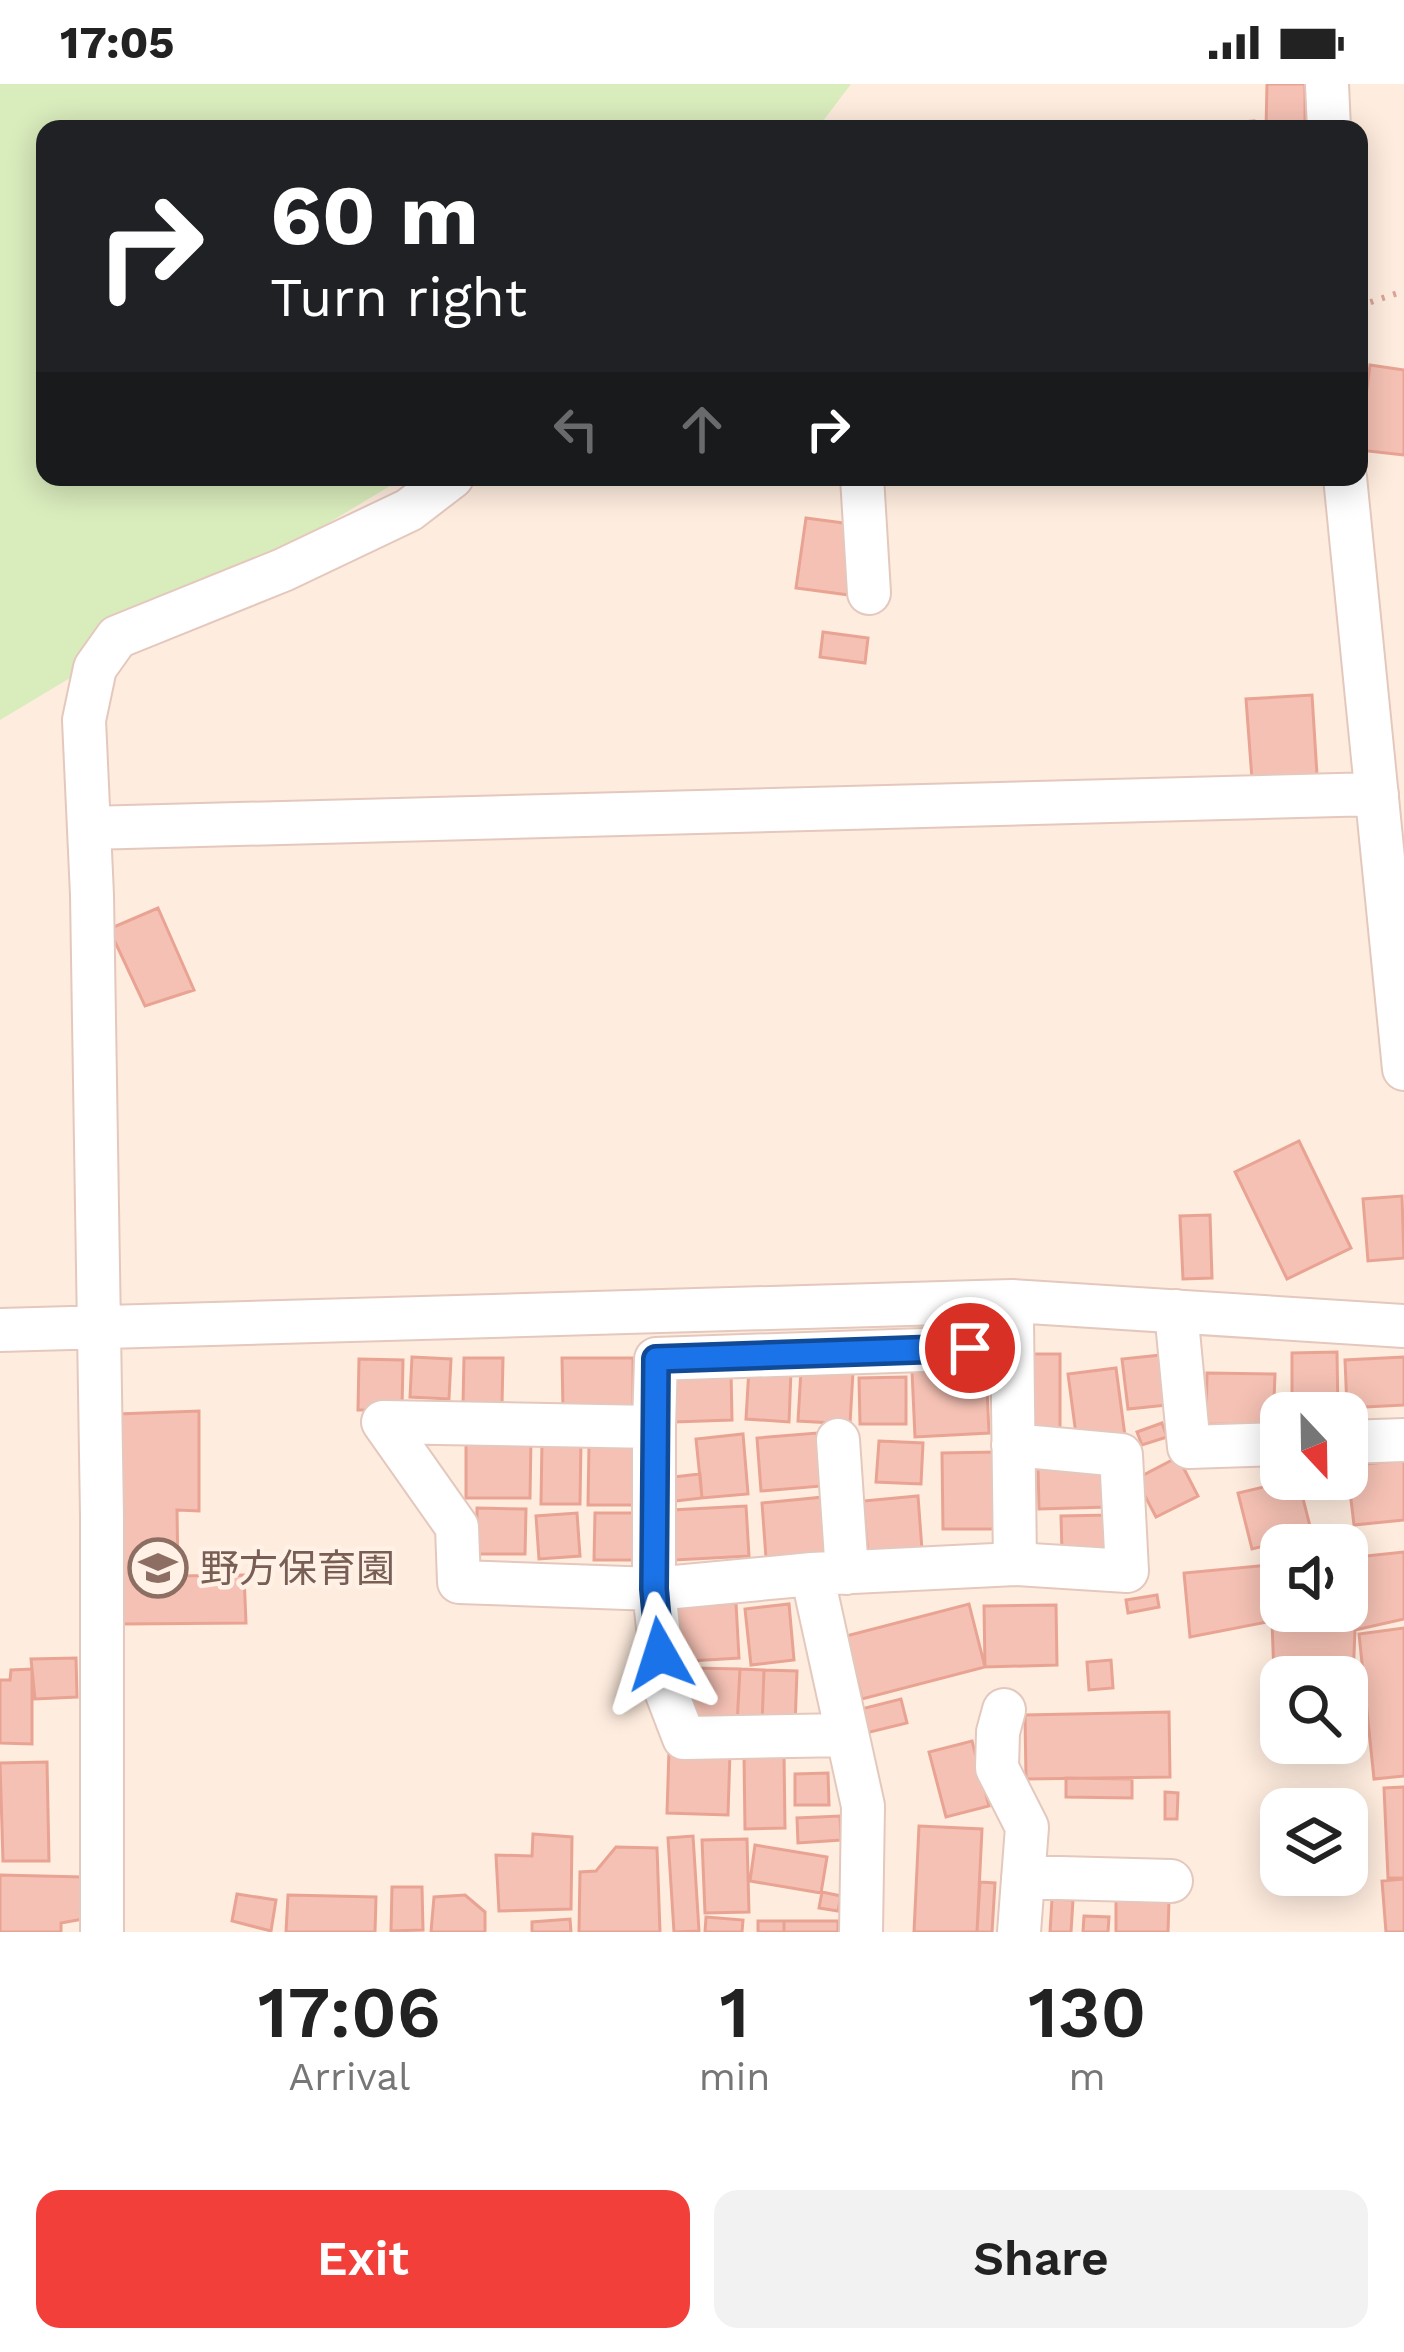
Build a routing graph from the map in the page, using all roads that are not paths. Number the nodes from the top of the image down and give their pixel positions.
1 (1328, 84) edge
2 (1329, 120) edge
3 (440, 486) edge
4 (862, 486) edge
5 (1346, 486) edge
6 (868, 593) dead end
7 (1377, 794) junction
8 (88, 828) junction
9 (1393, 839) edge
10 (1404, 1070) edge
11 (1012, 1301) junction
12 (1176, 1311) junction
13 (1404, 1326) edge
14 (99, 1327) junction
15 (0, 1330) edge
16 (1012, 1347) junction
17 (654, 1427) junction
18 (838, 1439) dead end
19 (1404, 1440) edge
20 (1368, 1441) edge
21 (1013, 1445) junction
22 (1260, 1445) edge
23 (1016, 1564) junction
24 (829, 1574) junction
25 (654, 1589) junction
26 (1004, 1710) dead end
27 (847, 1735) junction
28 (1023, 1877) junction
29 (1171, 1881) dead end
30 (102, 1932) edge
31 (861, 1932) edge
32 (1018, 1932) edge

1 - 2 street
3 - 8 street
4 - 6 street
5 - 7 street
7 - 8 street
7 - 9 street
8 - 14 street
9 - 10 street
11 - 12 street
11 - 14 street
11 - 16 street
12 - 13 street
12 - 22 street
14 - 15 street
14 - 30 street
16 - 17 street
16 - 21 street
17 - 25 street
17 - 25 street
18 - 24 street
19 - 20 street
21 - 23 street
21 - 23 street
23 - 24 street
24 - 25 street
24 - 27 street
25 - 27 street
26 - 28 street
27 - 31 street
28 - 29 street
28 - 32 street

